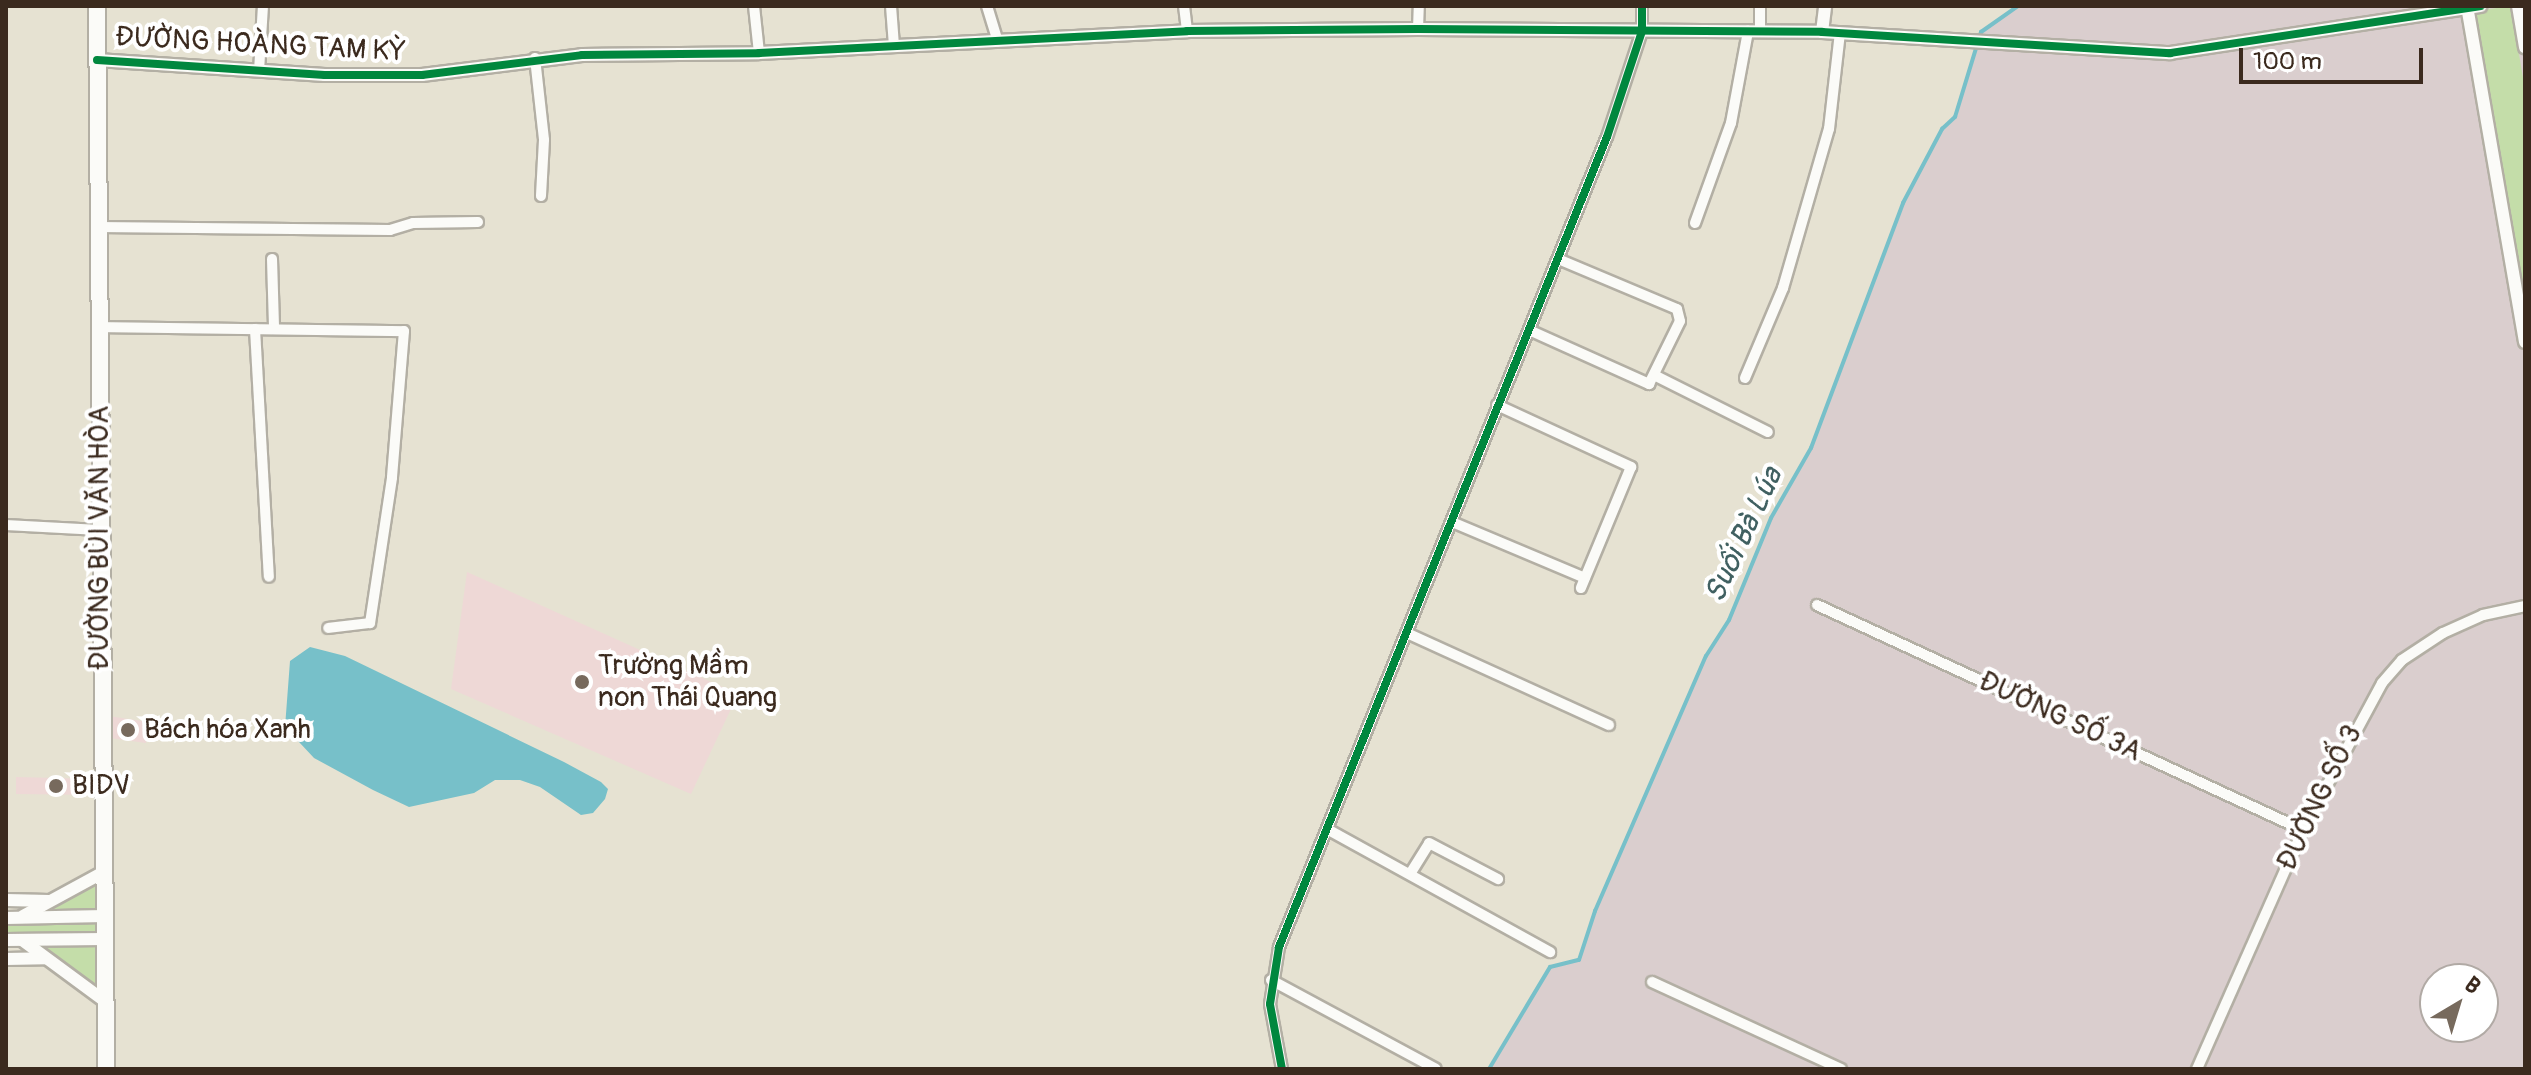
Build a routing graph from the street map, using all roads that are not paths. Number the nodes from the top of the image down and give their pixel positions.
1 (97, 6) edge
2 (263, 6) edge
3 (754, 6) edge
4 (891, 6) edge
5 (987, 6) edge
6 (1184, 6) edge
7 (1419, 6) edge
8 (1642, 6) edge
9 (1760, 6) edge
10 (1825, 6) edge
11 (2518, 6) edge
12 (2471, 7) edge
13 (1418, 29) junction
14 (1187, 31) junction
15 (1642, 31) junction
16 (1754, 31) junction
17 (1822, 32) junction
18 (1840, 33) junction
19 (998, 41) junction
20 (894, 46) junction
21 (2525, 47) edge
22 (759, 53) junction
23 (535, 58) junction
24 (97, 60) junction
25 (259, 71) junction
26 (541, 196) dead end
27 (478, 222) dead end
28 (1695, 223) dead end
29 (98, 227) junction
30 (272, 259) dead end
31 (1558, 259) junction
32 (99, 327) junction
33 (274, 327) junction
34 (255, 329) junction
35 (1529, 330) junction
36 (2525, 342) edge
37 (1656, 376) junction
38 (1745, 378) dead end
39 (1497, 405) junction
40 (1768, 432) dead end
41 (1452, 522) junction
42 (6, 525) edge
43 (99, 530) junction
44 (269, 577) dead end
45 (1817, 605) dead end
46 (2525, 606) edge
47 (328, 628) dead end
48 (1407, 633) junction
49 (1609, 725) dead end
50 (1327, 829) junction
51 (2303, 830) junction
52 (104, 872) junction
53 (1410, 874) junction
54 (1498, 879) dead end
55 (6, 900) edge
56 (52, 901) junction
57 (105, 916) junction
58 (6, 918) edge
59 (21, 918) junction
60 (105, 939) junction
61 (6, 940) edge
62 (22, 940) junction
63 (1550, 952) dead end
64 (45, 958) junction
65 (6, 959) edge
66 (1271, 980) junction
67 (1652, 982) dead end
68 (106, 1002) junction
69 (106, 1069) edge
70 (1282, 1069) edge
71 (1436, 1069) edge
72 (1841, 1069) edge
73 (2197, 1069) edge

1 - 24 main road, ĐƯỜNG BÙI VĂN HÒA
2 - 25 street
3 - 22 street
4 - 20 street
5 - 19 street
6 - 14 street
7 - 13 street
8 - 15 street
9 - 16 street
10 - 17 street
11 - 21 street
12 - 18 street, ĐƯỜNG HOÀNG TAM KỲ
12 - 36 street
13 - 14 street, ĐƯỜNG HOÀNG TAM KỲ
13 - 15 street, ĐƯỜNG HOÀNG TAM KỲ
14 - 19 street, ĐƯỜNG HOÀNG TAM KỲ
15 - 16 street, ĐƯỜNG HOÀNG TAM KỲ
15 - 31 street
16 - 17 street, ĐƯỜNG HOÀNG TAM KỲ
16 - 28 street
17 - 18 street, ĐƯỜNG HOÀNG TAM KỲ
18 - 38 street
19 - 20 street, ĐƯỜNG HOÀNG TAM KỲ
20 - 22 street, ĐƯỜNG HOÀNG TAM KỲ
22 - 23 street, ĐƯỜNG HOÀNG TAM KỲ
23 - 25 street, ĐƯỜNG HOÀNG TAM KỲ
23 - 26 street
24 - 25 street, ĐƯỜNG HOÀNG TAM KỲ
24 - 29 main road, ĐƯỜNG BÙI VĂN HÒA
27 - 29 street
29 - 32 main road, ĐƯỜNG BÙI VĂN HÒA
30 - 33 street
31 - 35 street
31 - 37 street
32 - 34 street
32 - 43 main road, ĐƯỜNG BÙI VĂN HÒA
33 - 34 street
33 - 47 street
34 - 44 street
35 - 37 street
35 - 39 street
37 - 40 street
39 - 41 street
39 - 41 street
41 - 48 street
42 - 43 street
43 - 52 main road, ĐƯỜNG BÙI VĂN HÒA
45 - 51 street, ĐƯỜNG SỐ 3A
46 - 51 street, ĐƯỜNG SỐ 3
48 - 49 street
48 - 50 street
50 - 53 street
50 - 66 street
51 - 73 street, ĐƯỜNG SỐ 3
52 - 56 street
52 - 57 main road, ĐƯỜNG BÙI VĂN HÒA
53 - 54 street
53 - 63 street
55 - 56 street
56 - 59 street
57 - 59 street
57 - 60 main road, ĐƯỜNG BÙI VĂN HÒA
58 - 59 street
60 - 62 street
60 - 68 main road, ĐƯỜNG BÙI VĂN HÒA
61 - 62 street
62 - 64 street
64 - 65 street
64 - 68 street
66 - 70 street
66 - 71 street
67 - 72 street
68 - 69 main road, ĐƯỜNG BÙI VĂN HÒA

